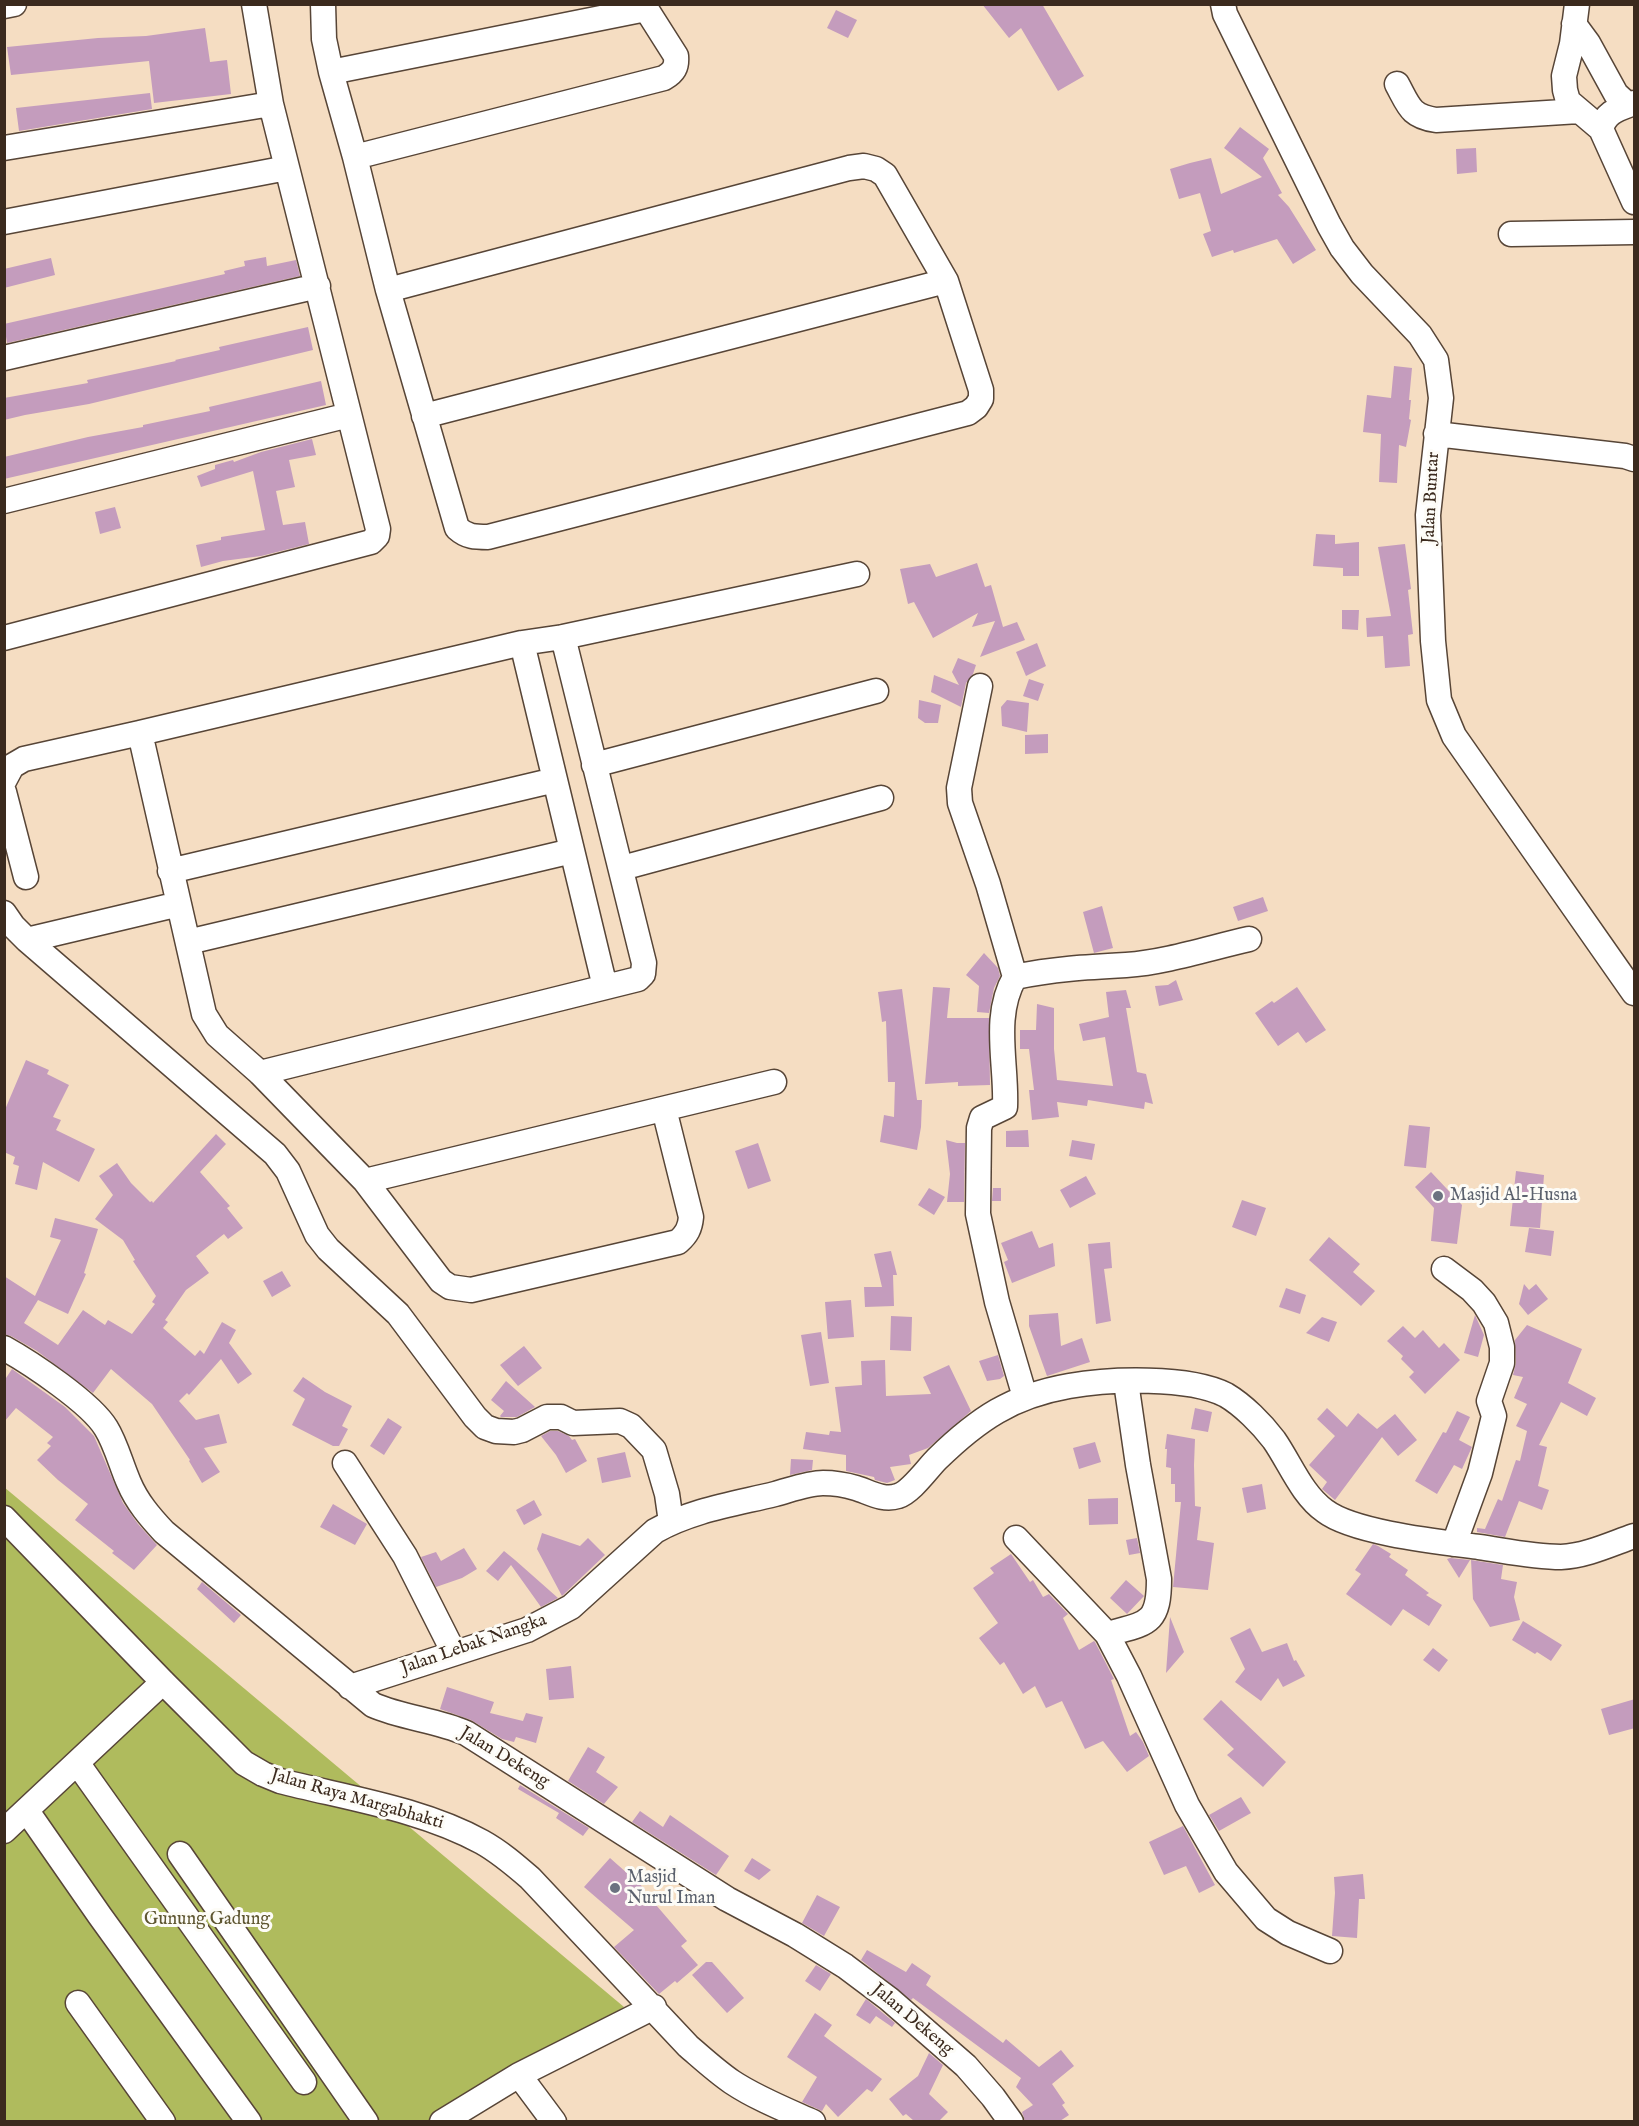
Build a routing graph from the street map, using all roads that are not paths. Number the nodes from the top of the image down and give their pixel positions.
1 (14, 4) edge
2 (254, 4) edge
3 (323, 4) edge
4 (1223, 4) edge
5 (4, 6) edge
6 (644, 7) edge
7 (1575, 14) edge
8 (331, 72) junction
9 (1397, 84) dead end
10 (271, 104) junction
11 (1631, 104) edge
12 (1579, 111) junction
13 (1601, 129) junction
14 (4, 148) edge
15 (355, 157) junction
16 (287, 168) junction
17 (1635, 202) edge
18 (4, 222) edge
19 (1635, 232) edge
20 (1511, 234) dead end
21 (946, 281) junction
22 (318, 286) junction
23 (388, 290) junction
24 (4, 358) edge
25 (349, 414) junction
26 (424, 416) junction
27 (1436, 434) junction
28 (1635, 459) edge
29 (4, 501) edge
30 (857, 574) dead end
31 (563, 637) junction
32 (4, 638) edge
33 (522, 643) junction
34 (980, 686) dead end
35 (876, 691) dead end
36 (140, 733) junction
37 (594, 765) junction
38 (555, 780) junction
39 (4, 781) edge
40 (4, 792) edge
41 (881, 798) dead end
42 (572, 851) junction
43 (622, 868) junction
44 (170, 871) junction
45 (26, 877) dead end
46 (179, 904) junction
47 (4, 913) edge
48 (1249, 939) dead end
49 (27, 940) junction
50 (188, 942) junction
51 (1015, 977) junction
52 (605, 987) junction
53 (1635, 993) edge
54 (260, 1073) junction
55 (774, 1082) dead end
56 (664, 1109) junction
57 (365, 1181) junction
58 (1444, 1269) dead end
59 (4, 1348) edge
60 (1126, 1382) junction
61 (1025, 1396) junction
62 (345, 1463) dead end
63 (4, 1518) edge
64 (671, 1522) junction
65 (1635, 1536) edge
66 (1016, 1538) dead end
67 (1454, 1544) junction
68 (1107, 1634) junction
69 (454, 1653) junction
70 (163, 1682) junction
71 (350, 1687) junction
72 (78, 1764) junction
73 (27, 1811) junction
74 (4, 1831) edge
75 (180, 1854) dead end
76 (1330, 1951) dead end
77 (78, 2003) dead end
78 (654, 2007) junction
79 (519, 2075) junction
80 (304, 2082) dead end
81 (163, 2121) edge
82 (249, 2121) edge
83 (366, 2121) edge
84 (442, 2121) edge
85 (554, 2121) edge
86 (813, 2121) edge
87 (1011, 2121) edge

1 - 5 street
2 - 10 street
3 - 8 street
4 - 27 street, Jalan Buntar
6 - 8 street
6 - 15 street
7 - 11 street
7 - 12 street
8 - 15 street
9 - 12 street
10 - 14 street
10 - 16 street
11 - 13 street
12 - 13 street
13 - 17 street
15 - 23 street
16 - 18 street
16 - 22 street
19 - 20 street
21 - 23 street
21 - 26 street
21 - 26 street
22 - 24 street
22 - 25 street
23 - 26 street
25 - 29 street
25 - 32 street
27 - 28 street
27 - 53 street, Jalan Buntar
30 - 31 street
31 - 33 street
31 - 37 street
33 - 36 street
33 - 38 street
34 - 51 street
35 - 37 street
36 - 39 street
36 - 44 street
37 - 43 street
38 - 42 street
38 - 44 street
40 - 45 street
41 - 43 street
42 - 50 street
42 - 52 street
43 - 52 street
44 - 46 street
46 - 49 street
46 - 50 street
47 - 49 street
48 - 51 street
49 - 64 street
50 - 54 street
51 - 61 street
52 - 54 street
54 - 57 street
55 - 56 street
56 - 57 street
56 - 57 street
58 - 67 street
59 - 71 street, Jalan Dekeng
60 - 61 street, Jalan Lebak Nangka
60 - 67 street, Jalan Lebak Nangka
60 - 68 street
61 - 64 street, Jalan Lebak Nangka
62 - 69 street
63 - 70 street, Jalan Raya Margabhakti
64 - 69 street, Jalan Lebak Nangka
65 - 67 street, Jalan Lebak Nangka
66 - 68 street
68 - 76 street
69 - 71 street, Jalan Lebak Nangka
70 - 72 street
70 - 78 street, Jalan Raya Margabhakti
71 - 87 street, Jalan Dekeng
72 - 73 street
72 - 80 street
73 - 74 street
73 - 82 street
75 - 83 street
77 - 81 street
78 - 79 street
78 - 86 street, Jalan Raya Margabhakti
79 - 84 street
79 - 85 street

